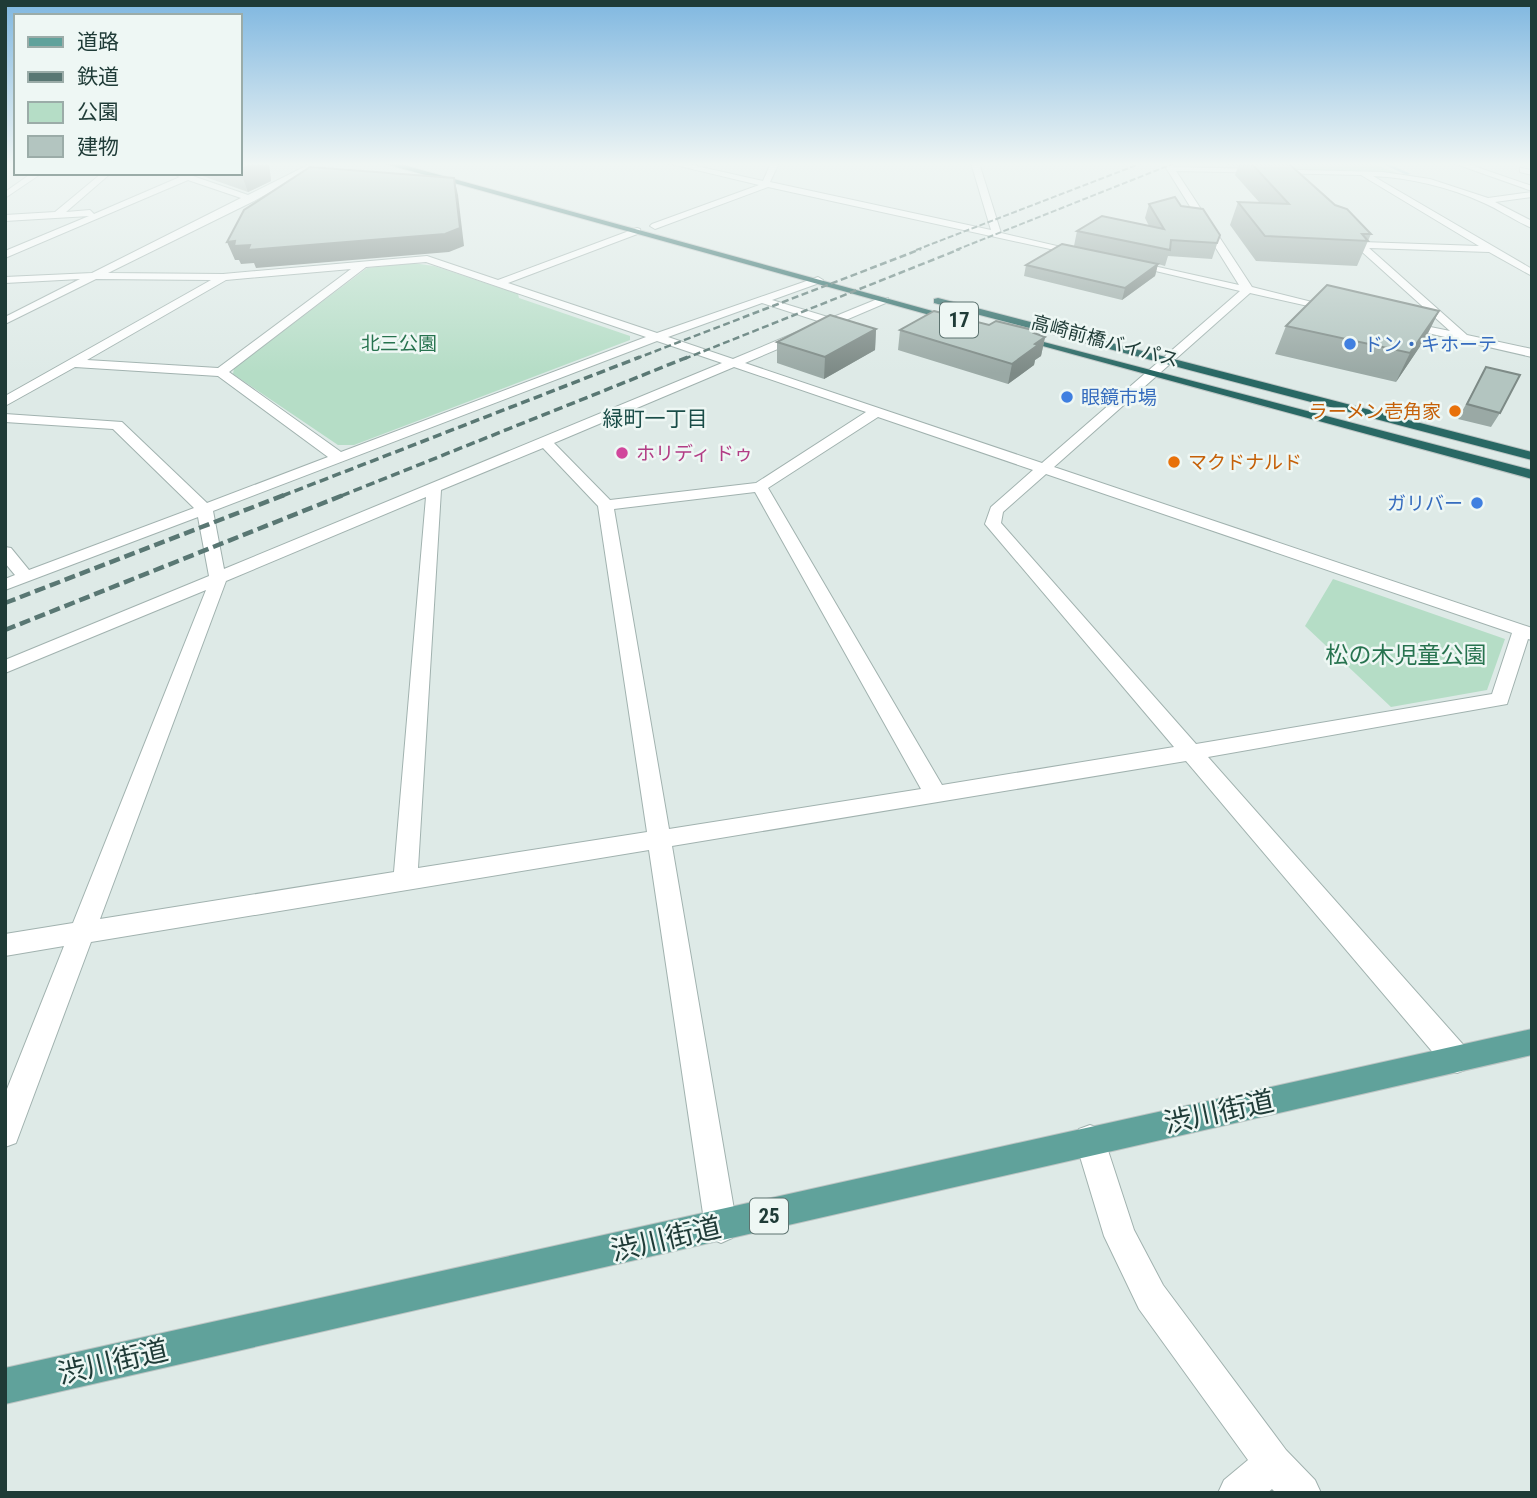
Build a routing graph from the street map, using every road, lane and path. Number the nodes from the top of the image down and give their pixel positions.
1 (55, 233) edge
2 (182, 233) edge
3 (632, 233) edge
4 (644, 233) edge
5 (681, 233) edge
6 (992, 233) edge
7 (1211, 233) edge
8 (1346, 233) edge
9 (1464, 233) edge
10 (997, 234) joint
11 (1360, 245) junction
12 (1491, 249) junction
13 (5, 255) edge
14 (1091, 255) edge
15 (1118, 261) edge
16 (364, 264) junction
17 (1532, 273) edge
18 (95, 276) junction
19 (223, 277) junction
20 (5, 280) edge
21 (818, 280) junction
22 (499, 283) junction
23 (1248, 290) junction
24 (903, 292) dead end
25 (930, 298) dead end
26 (762, 300) junction
27 (884, 300) junction
28 (1342, 311) edge
29 (1383, 320) edge
30 (5, 321) edge
31 (832, 322) junction
32 (974, 324) edge
33 (1000, 331) edge
34 (657, 337) junction
35 (1464, 338) junction
36 (1532, 353) edge
37 (72, 363) junction
38 (734, 363) junction
39 (1163, 366) junction
40 (221, 372) junction
41 (5, 402) edge
42 (876, 412) junction
43 (5, 418) edge
44 (545, 442) junction
45 (1532, 456) edge
46 (338, 458) junction
47 (1046, 467) junction
48 (1532, 475) edge
49 (760, 487) junction
50 (434, 488) junction
51 (606, 505) junction
52 (205, 510) junction
53 (5, 552) edge
54 (26, 577) junction
55 (218, 580) junction
56 (5, 585) edge
57 (1527, 632) edge
58 (5, 667) edge
59 (1191, 754) junction
60 (935, 793) junction
61 (659, 838) junction
62 (405, 880) junction
63 (81, 933) junction
64 (5, 945) edge
65 (1532, 1042) edge
66 (1457, 1059) junction
67 (5, 1132) edge
68 (1090, 1140) junction
69 (721, 1227) junction
70 (5, 1386) edge
71 (1273, 1463) junction
72 (1237, 1493) edge
73 (1302, 1493) edge

1 - 13 street
2 - 18 street
3 - 22 street
4 - 21 highway, 17
5 - 24 highway
6 - 10 street
7 - 23 street
8 - 11 street
9 - 12 street
10 - 14 street
11 - 12 street
11 - 35 street
12 - 17 street
15 - 23 street
16 - 19 street
16 - 22 street
16 - 40 street
18 - 19 street
18 - 20 street
18 - 30 street
19 - 37 street
21 - 26 street
21 - 27 highway, 17
22 - 34 street
23 - 28 street
23 - 39 street
25 - 39 highway, 高崎前橋バイパス / 17
26 - 31 street
26 - 34 street
27 - 31 street
27 - 32 highway, 17
29 - 35 street
31 - 38 street
33 - 39 highway, 高崎前橋バイパス / 17
34 - 38 street
34 - 46 street
35 - 36 street
37 - 40 street
37 - 41 street
38 - 42 street
38 - 44 street
39 - 45 highway, 高崎前橋バイパス / 17
39 - 47 street
39 - 48 highway, 高崎前橋バイパス / 17
40 - 46 street
42 - 47 street
42 - 49 street
43 - 52 street
44 - 50 street
44 - 51 street
46 - 52 street
47 - 57 street
47 - 59 street
49 - 51 street
49 - 60 street
50 - 55 street
50 - 62 street
51 - 61 street
52 - 54 street
52 - 55 street
53 - 54 street
54 - 56 street
55 - 58 street
55 - 63 street
57 - 59 street
59 - 60 street
59 - 66 street
60 - 61 street
61 - 62 street
61 - 69 street
62 - 63 street
63 - 64 street
63 - 67 street
65 - 66 main road, 渋川街道 / 25
66 - 68 main road, 渋川街道 / 25
68 - 69 main road, 渋川街道 / 25
68 - 71 street
69 - 70 main road, 渋川街道 / 25
71 - 72 street
71 - 73 street

